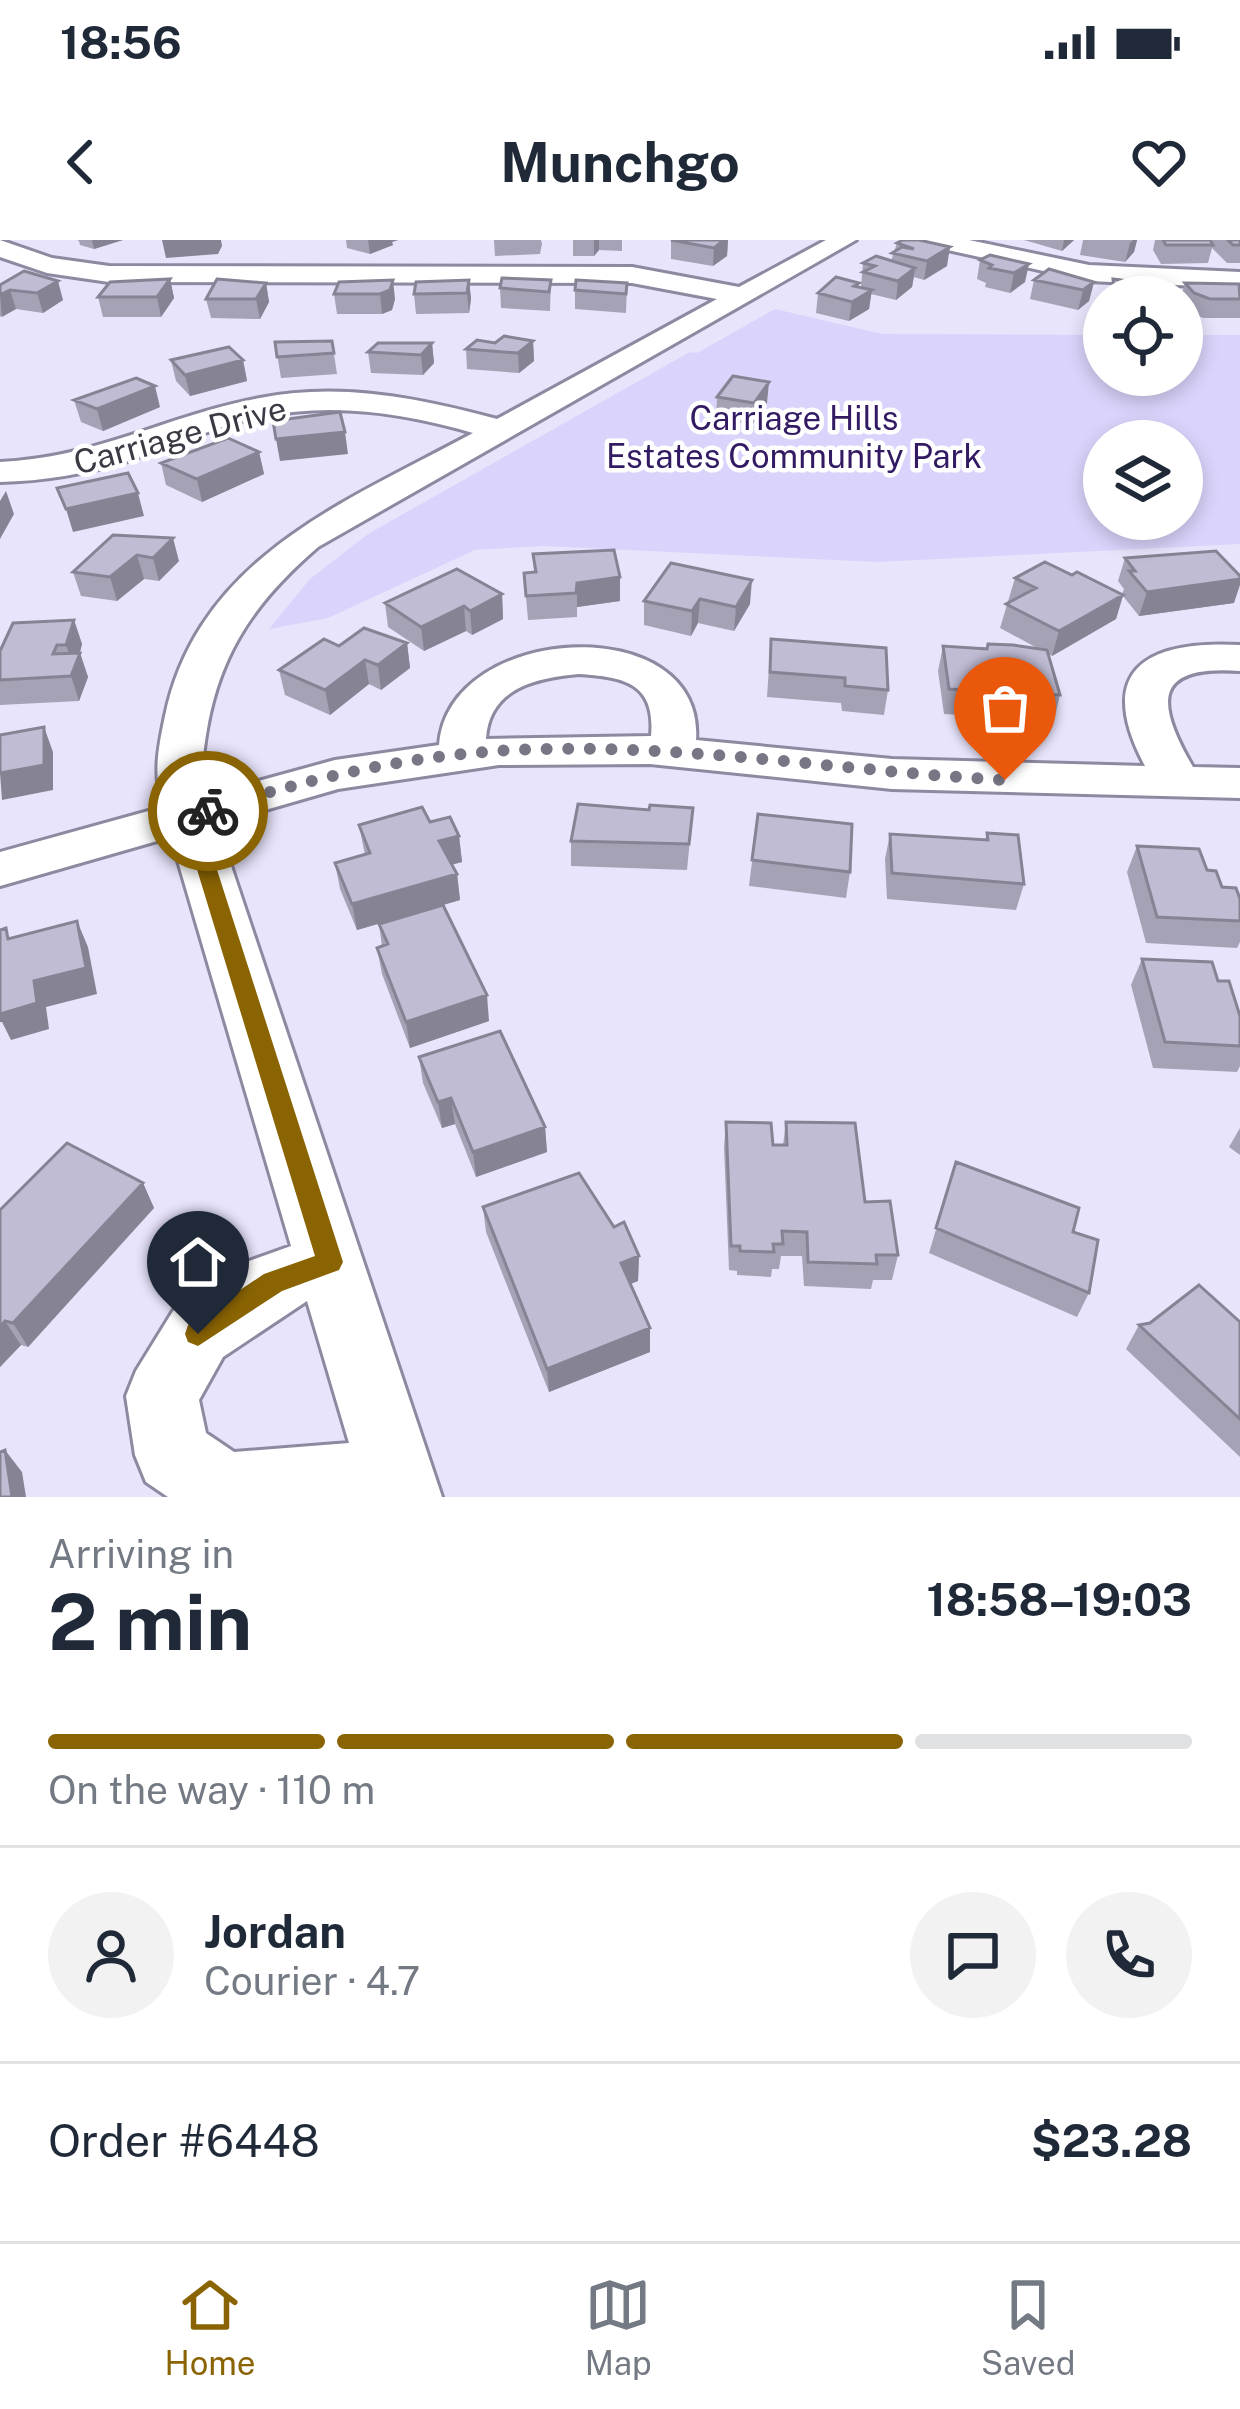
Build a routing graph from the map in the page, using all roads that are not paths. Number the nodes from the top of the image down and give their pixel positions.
1 (844, 240) edge
2 (934, 240) edge
3 (8, 246) edge
4 (278, 247) dead end
5 (262, 276) junction
6 (1240, 280) edge
7 (741, 296) junction
8 (500, 430) junction
9 (0, 472) edge
10 (1240, 658) edge
11 (672, 752) junction
12 (462, 754) junction
13 (1240, 783) edge
14 (1178, 784) junction
15 (191, 817) junction
16 (0, 869) edge
17 (330, 1262) junction
18 (402, 1494) edge

1 - 7 street
2 - 6 street
3 - 5 street
4 - 5 street
5 - 7 street
7 - 8 street
8 - 9 street, Carriage Drive
8 - 15 street
10 - 14 street
11 - 12 street
11 - 12 street
11 - 14 street
12 - 15 street
13 - 14 street
15 - 16 street
15 - 17 street
17 - 18 street
17 - 18 street

